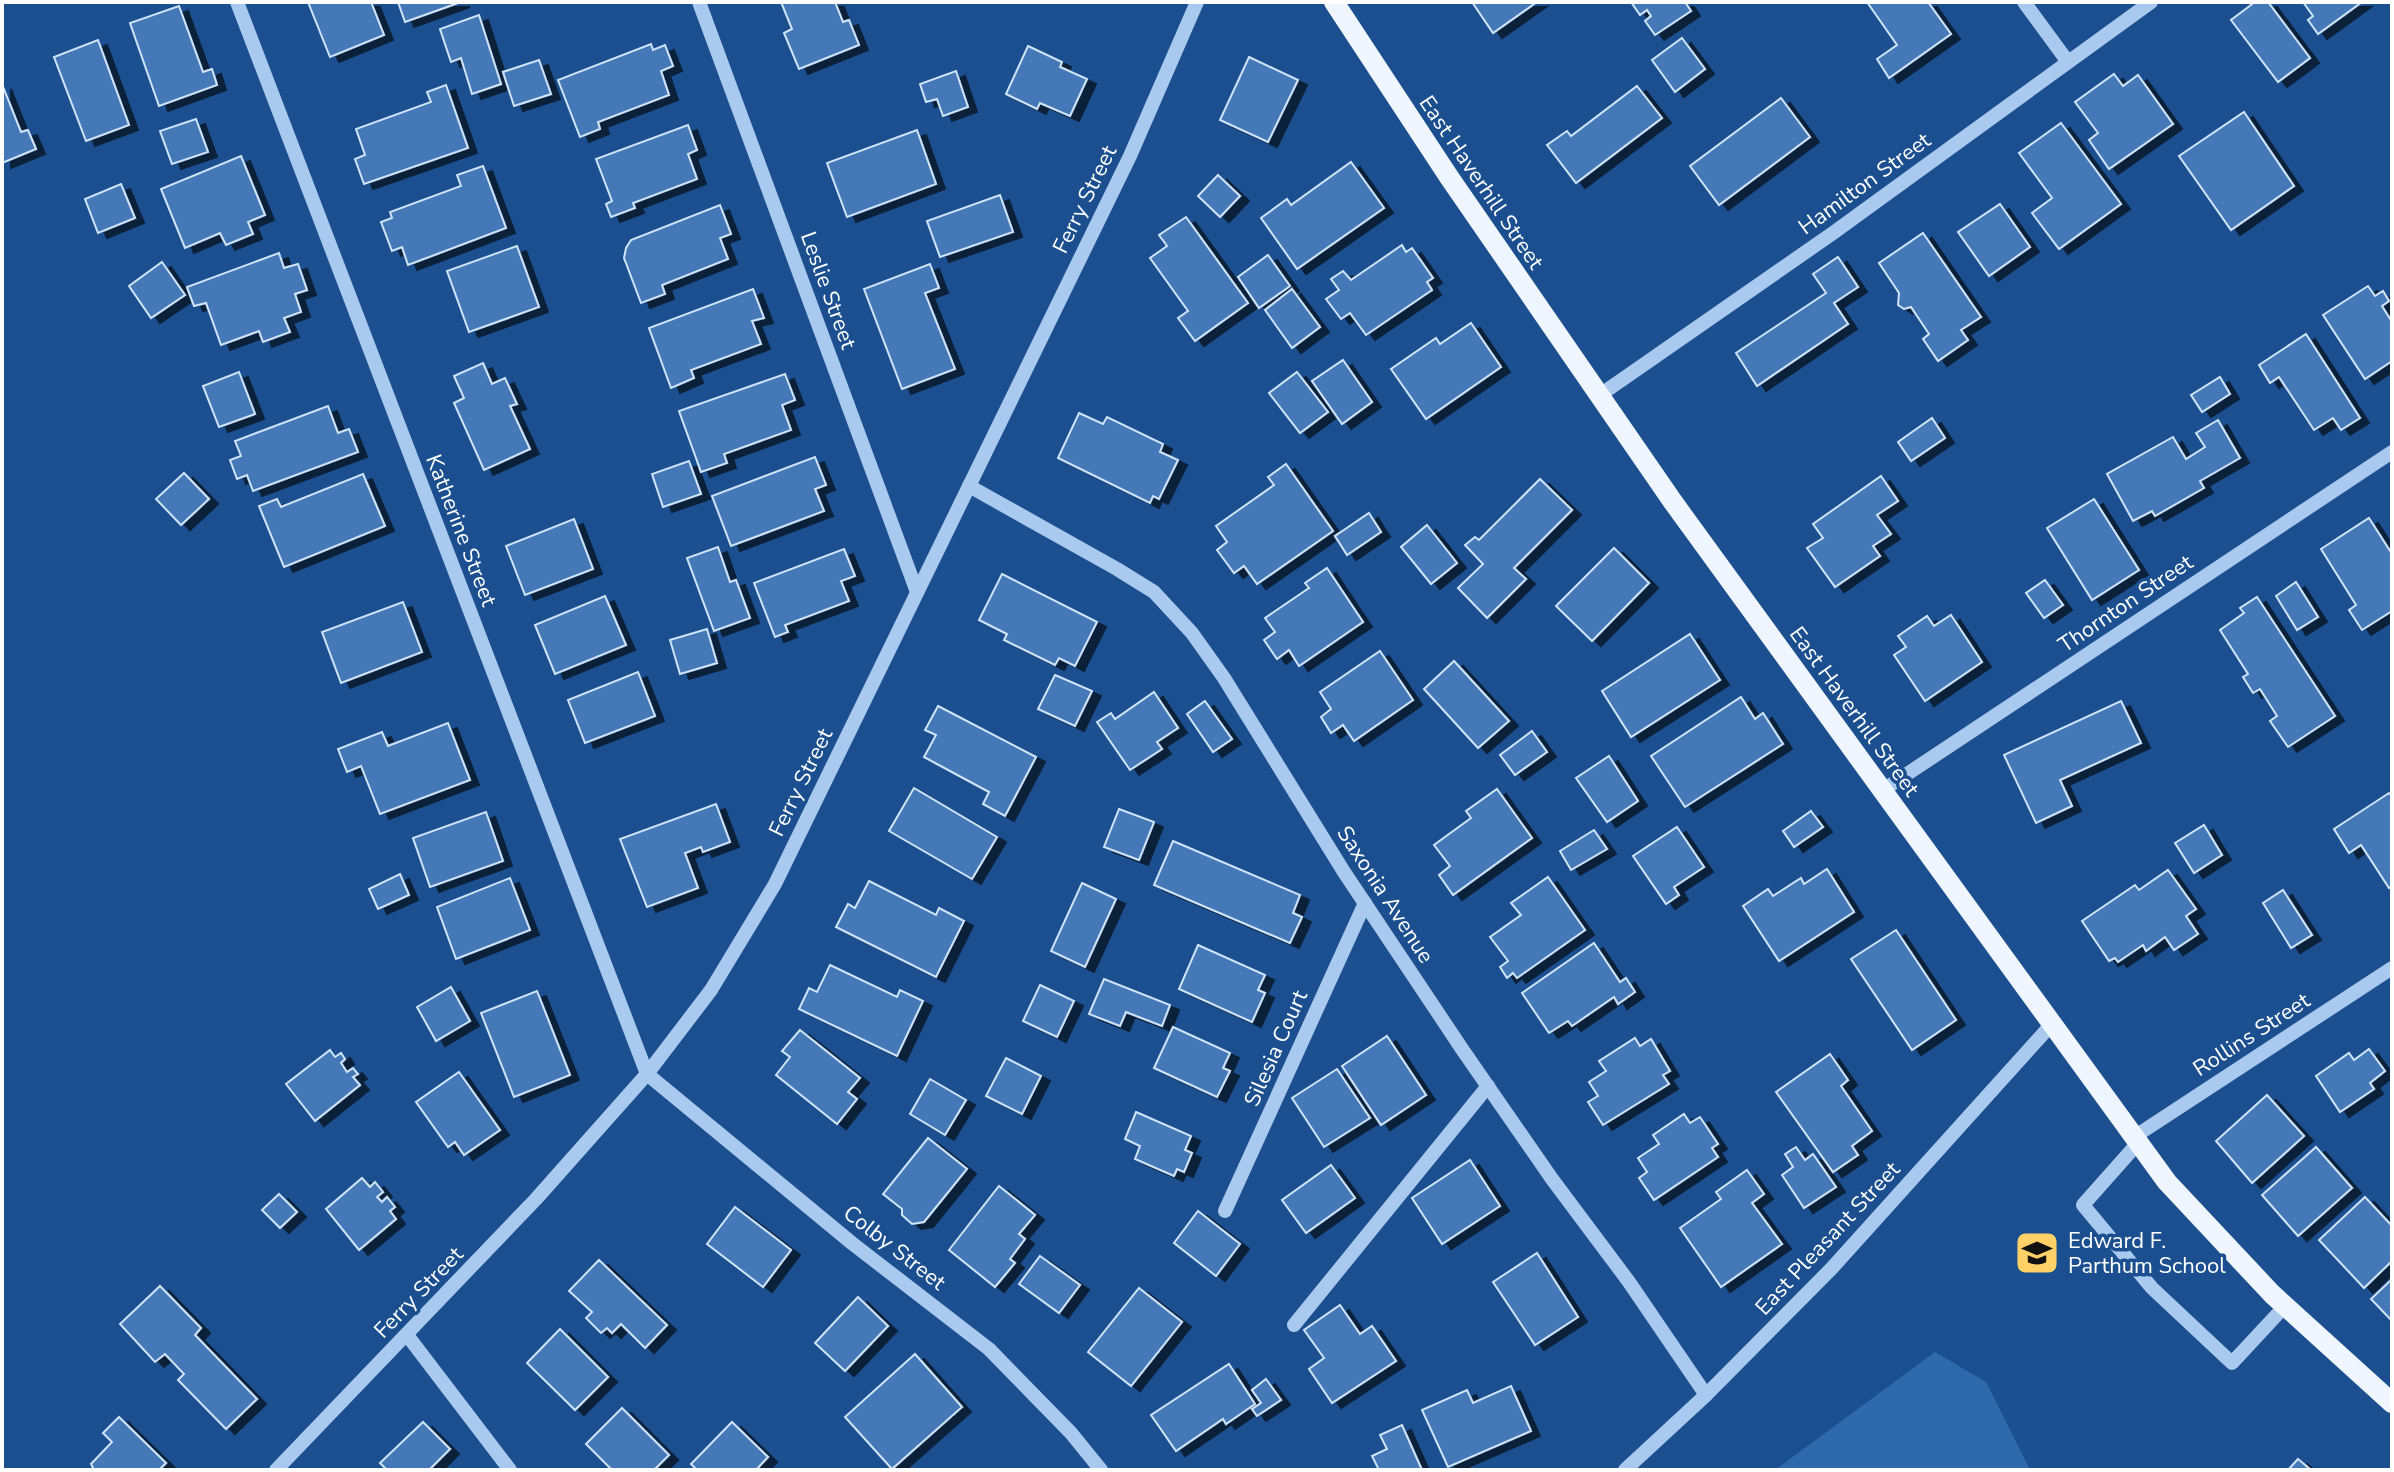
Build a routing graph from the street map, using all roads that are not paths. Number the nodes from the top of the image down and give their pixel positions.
1 (237, 2) edge
2 (699, 2) edge
3 (1197, 2) edge
4 (1334, 2) edge
5 (2024, 2) edge
6 (2151, 2) edge
7 (2068, 62) junction
8 (1600, 395) junction
9 (2392, 452) edge
10 (969, 486) junction
11 (917, 592) junction
12 (1883, 790) junction
13 (1365, 903) junction
14 (2392, 968) edge
15 (2051, 1025) junction
16 (647, 1074) junction
17 (1488, 1086) junction
18 (2136, 1140) junction
19 (1225, 1211) dead end
20 (2285, 1306) junction
21 (1294, 1325) dead end
22 (407, 1335) junction
23 (1706, 1395) junction
24 (2392, 1403) edge
25 (276, 1470) edge
26 (510, 1470) edge
27 (1101, 1470) edge
28 (1625, 1470) edge

1 - 16 street, Katherine Street
2 - 11 street, Leslie Street
3 - 10 street, Ferry Street
4 - 8 main road, East Haverhill Street
5 - 7 street
6 - 7 street, Hamilton Street
7 - 8 street, Hamilton Street
8 - 12 main road, East Haverhill Street
9 - 12 street, Thornton Street
10 - 11 street, Ferry Street
10 - 13 street, Saxonia Avenue
11 - 16 street, Ferry Street
12 - 15 main road, East Haverhill Street
13 - 17 street, Saxonia Avenue
13 - 19 street, Silesia Court
14 - 18 street, Rollins Street
15 - 18 main road, East Haverhill Street
15 - 23 street, East Pleasant Street
16 - 22 street, Ferry Street
16 - 27 street, Colby Street
17 - 21 street
17 - 23 street, Saxonia Avenue
18 - 20 main road, East Haverhill Street
18 - 20 street, Rollins Street
20 - 24 main road, East Haverhill Street
22 - 25 street, Ferry Street
22 - 26 street
23 - 28 street, East Pleasant Street

